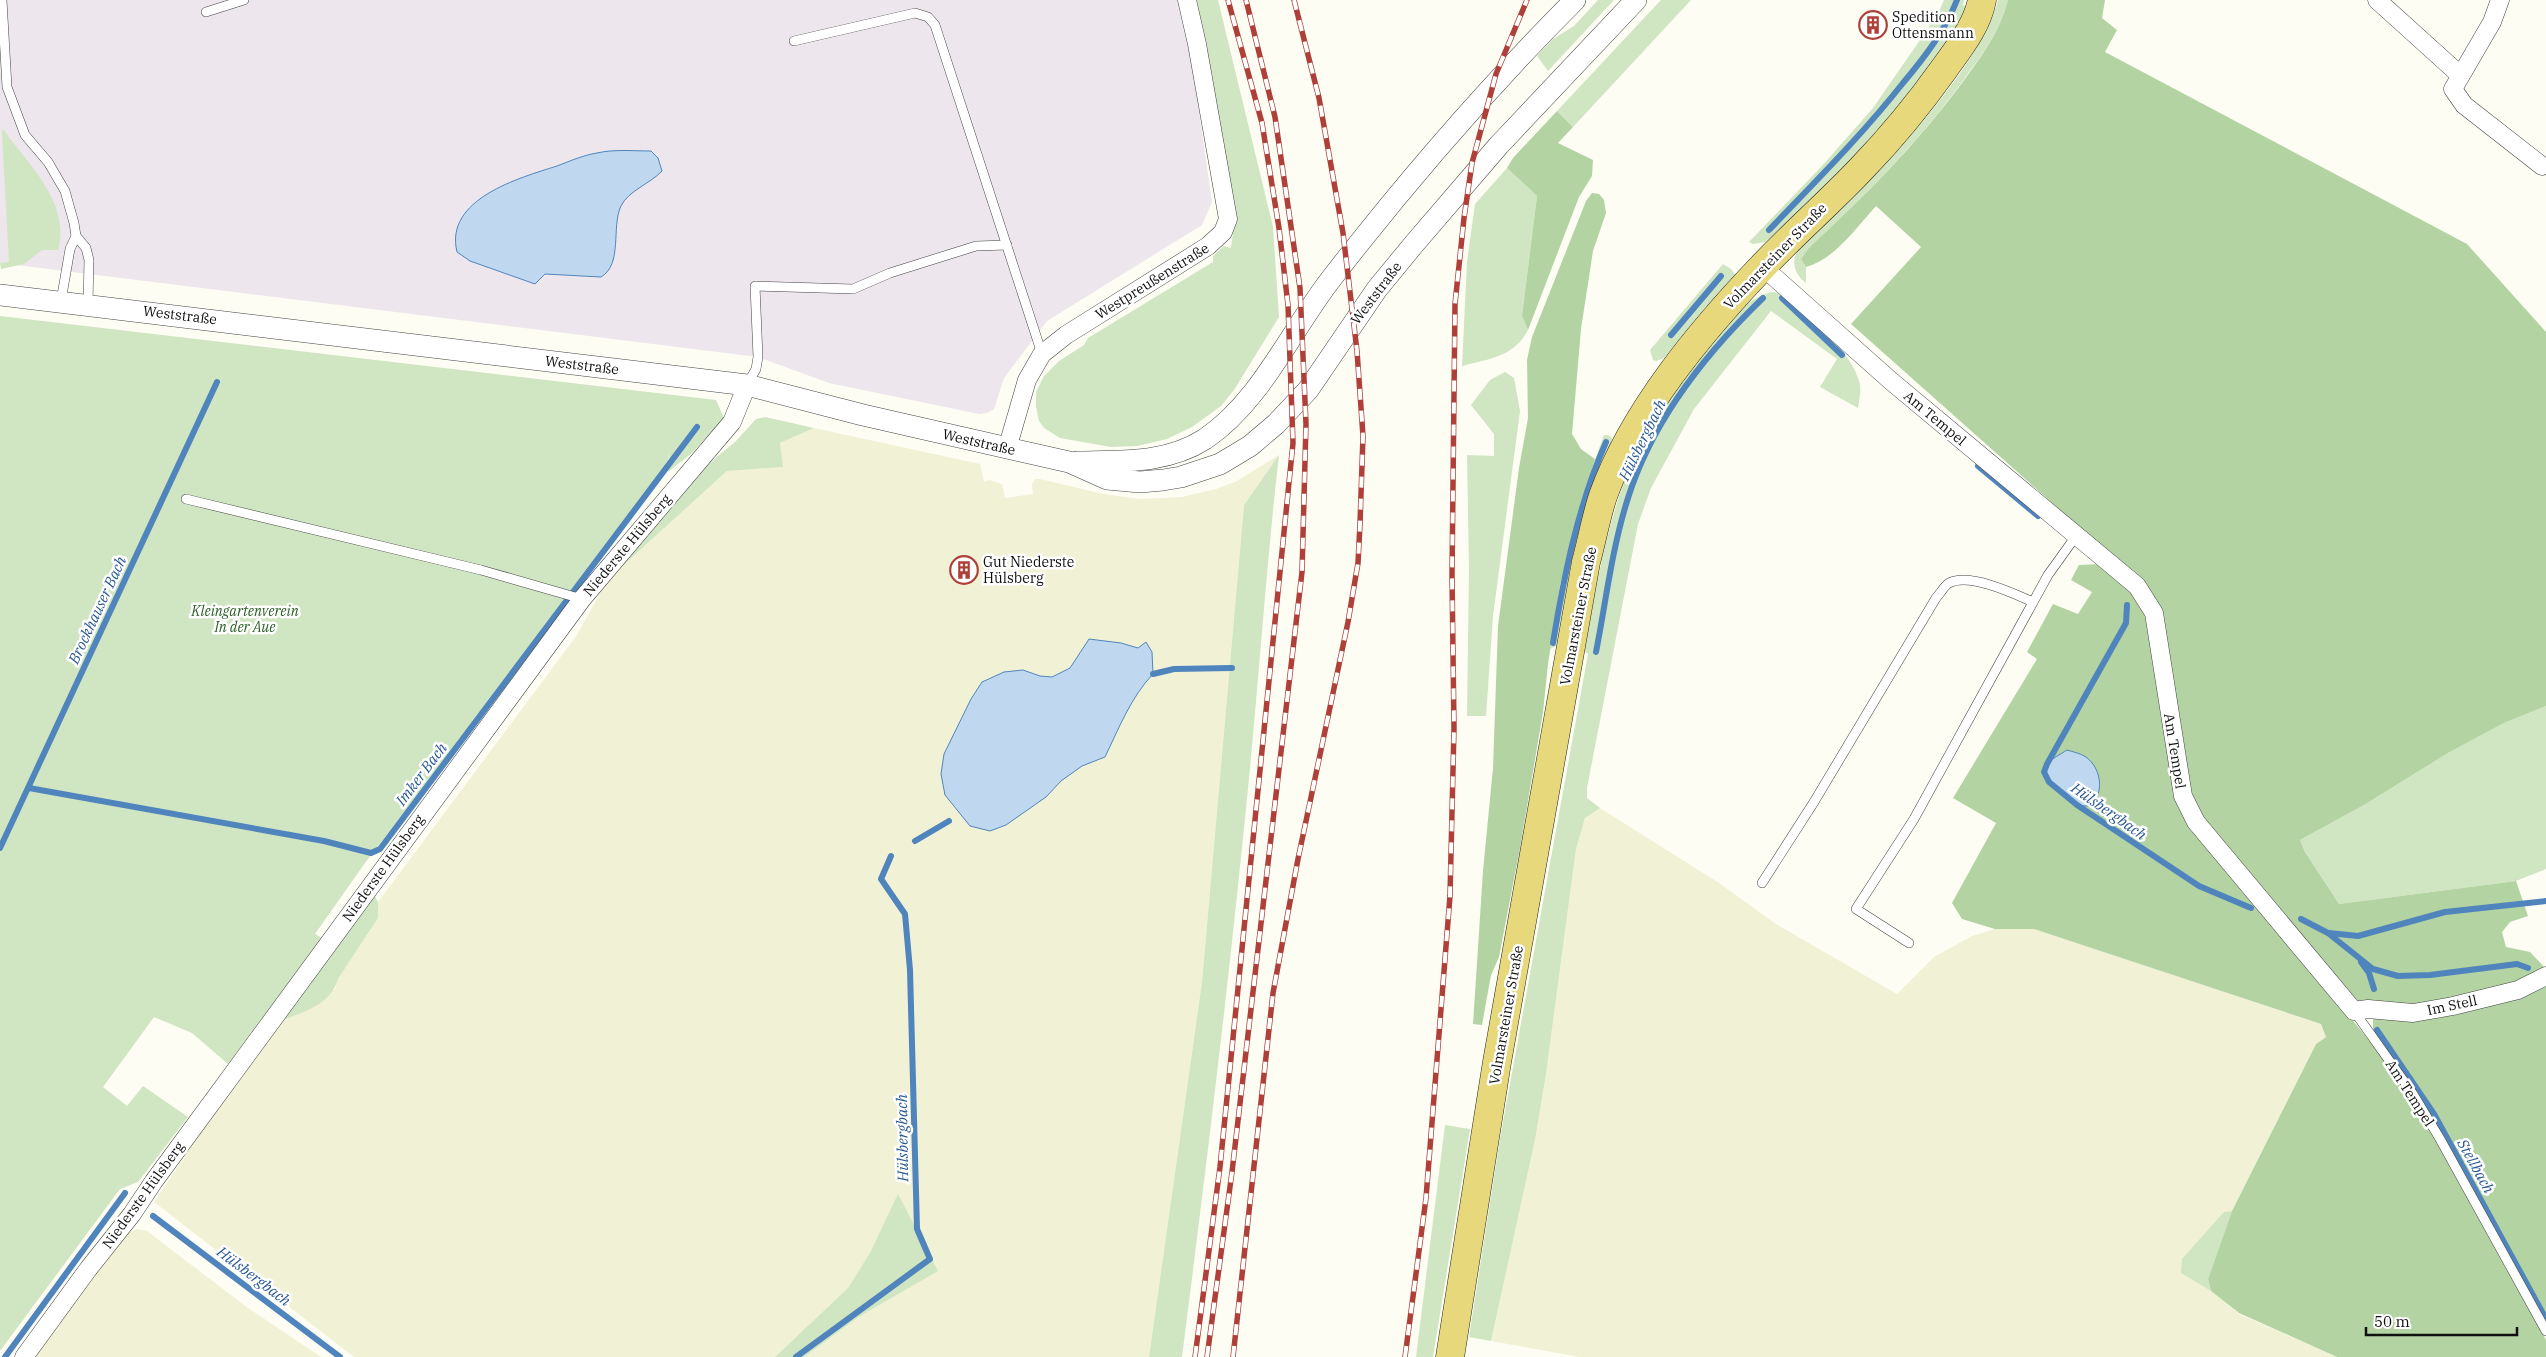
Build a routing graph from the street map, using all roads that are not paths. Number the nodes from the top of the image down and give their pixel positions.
1 (2, 0) edge
2 (244, 0) edge
3 (1187, 0) edge
4 (1575, 0) edge
5 (1636, 0) edge
6 (1982, 0) edge
7 (2377, 0) edge
8 (2500, 0) edge
9 (206, 12) dead end
10 (794, 41) dead end
11 (2460, 75) junction
12 (2542, 166) dead end
13 (76, 236) junction
14 (1007, 245) junction
15 (1763, 266) junction
16 (0, 295) edge
17 (61, 301) junction
18 (88, 304) junction
19 (1042, 354) junction
20 (747, 386) junction
21 (1007, 448) junction
22 (1069, 462) junction
23 (186, 499) dead end
24 (2076, 536) junction
25 (578, 598) junction
26 (2033, 602) junction
27 (1762, 883) dead end
28 (1909, 943) dead end
29 (2546, 976) edge
30 (2354, 1011) junction
31 (2546, 1331) edge
32 (24, 1357) edge
33 (1450, 1357) edge

1 - 13 lane
2 - 9 lane
3 - 19 street, Westpreußenstraße
4 - 22 street, Weststraße
5 - 22 street, Weststraße
6 - 15 main road, Volmarsteiner Straße
7 - 11 street
8 - 11 street
10 - 14 lane
11 - 12 street
13 - 17 lane
13 - 18 lane
14 - 19 lane
14 - 20 lane
15 - 24 street, Am Tempel
15 - 33 main road, Volmarsteiner Straße
16 - 17 street, Weststraße
17 - 18 street, Weststraße
18 - 20 street, Weststraße
19 - 21 street, Westpreußenstraße
20 - 21 street, Weststraße
20 - 25 street, Niederste Hülsberg
21 - 22 street, Weststraße
23 - 25 lane
24 - 26 lane
24 - 30 street, Am Tempel
25 - 32 street, Niederste Hülsberg
26 - 27 lane
26 - 28 lane
29 - 30 street, Im Stell
30 - 31 lane, Am Tempel

